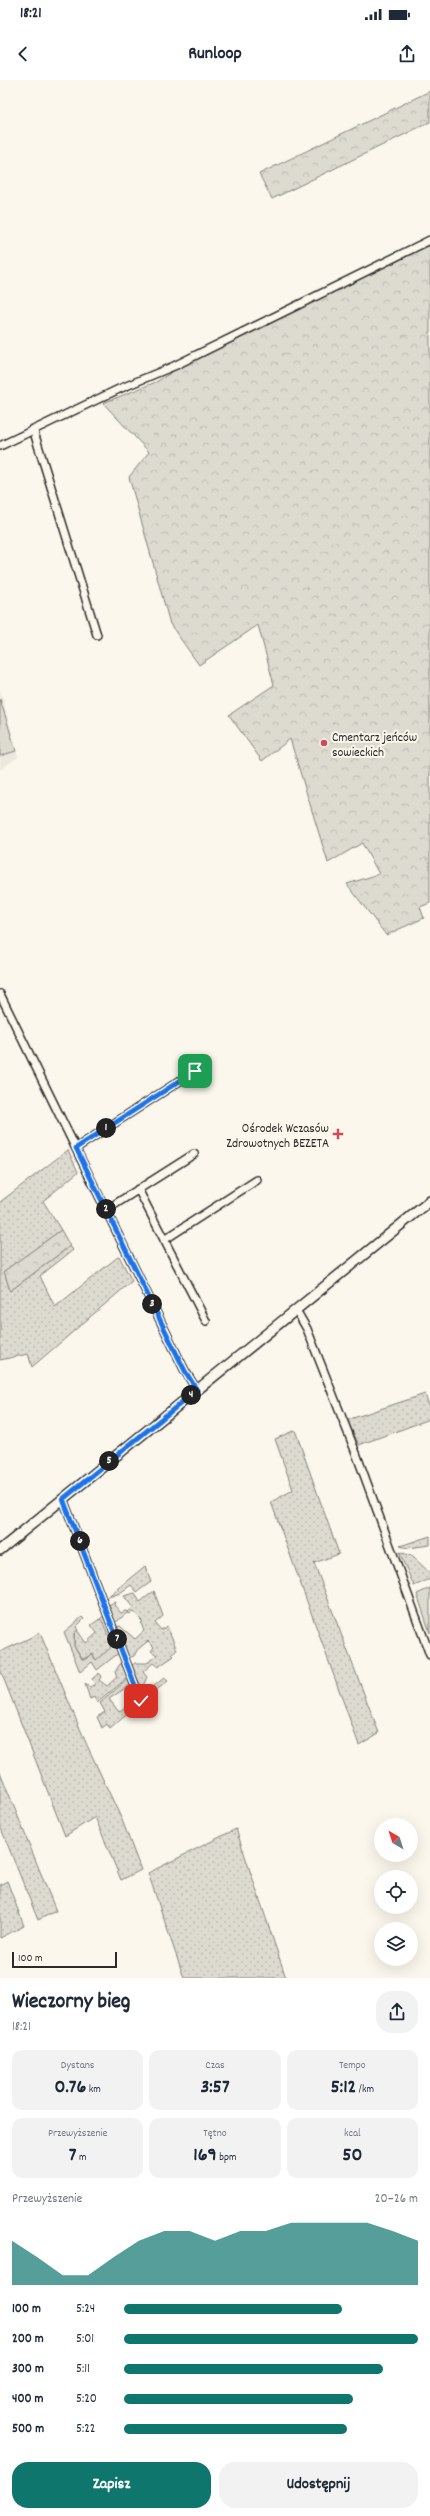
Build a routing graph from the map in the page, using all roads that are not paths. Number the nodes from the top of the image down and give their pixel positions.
1 (430, 240) edge
2 (33, 429) junction
3 (0, 446) edge
4 (97, 635) dead end
5 (0, 994) edge
6 (195, 1071) dead end
7 (76, 1148) junction
8 (194, 1154) dead end
9 (257, 1180) dead end
10 (138, 1189) junction
11 (430, 1201) edge
12 (106, 1210) junction
13 (164, 1240) junction
14 (296, 1310) junction
15 (206, 1322) dead end
16 (197, 1390) junction
17 (63, 1499) junction
18 (0, 1550) edge
19 (430, 1655) edge
20 (141, 1701) dead end

1 - 2 street
2 - 3 street
2 - 4 street
5 - 7 street
6 - 7 street
7 - 12 street
8 - 10 street
9 - 13 street
10 - 12 street
10 - 13 street
11 - 14 main road
12 - 16 street
13 - 15 street
14 - 16 main road
14 - 19 street
16 - 17 main road
17 - 18 main road
17 - 20 street

